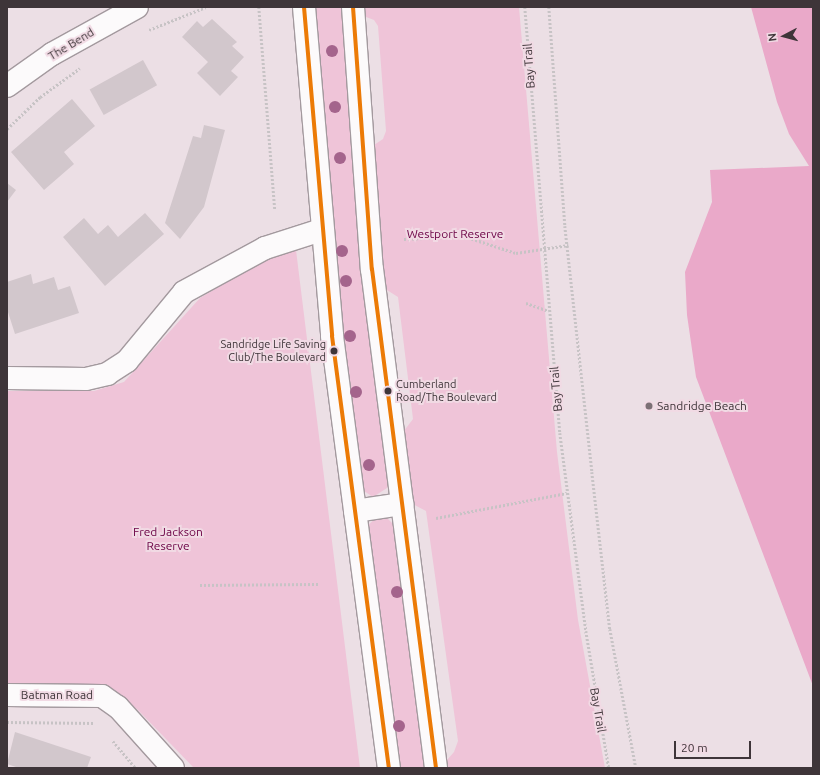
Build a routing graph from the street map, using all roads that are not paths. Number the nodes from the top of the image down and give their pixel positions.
1 (137, 7) edge
2 (304, 7) edge
3 (353, 7) edge
4 (7, 86) edge
5 (321, 230) junction
6 (7, 378) edge
7 (402, 504) junction
8 (355, 511) junction
9 (7, 695) edge
10 (173, 768) edge
11 (389, 768) edge
12 (436, 768) edge

1 - 4 street, The Bend
2 - 5 street
3 - 7 street
5 - 6 street
5 - 8 street
7 - 8 street
7 - 12 street
8 - 11 street
9 - 10 street, Batman Road

